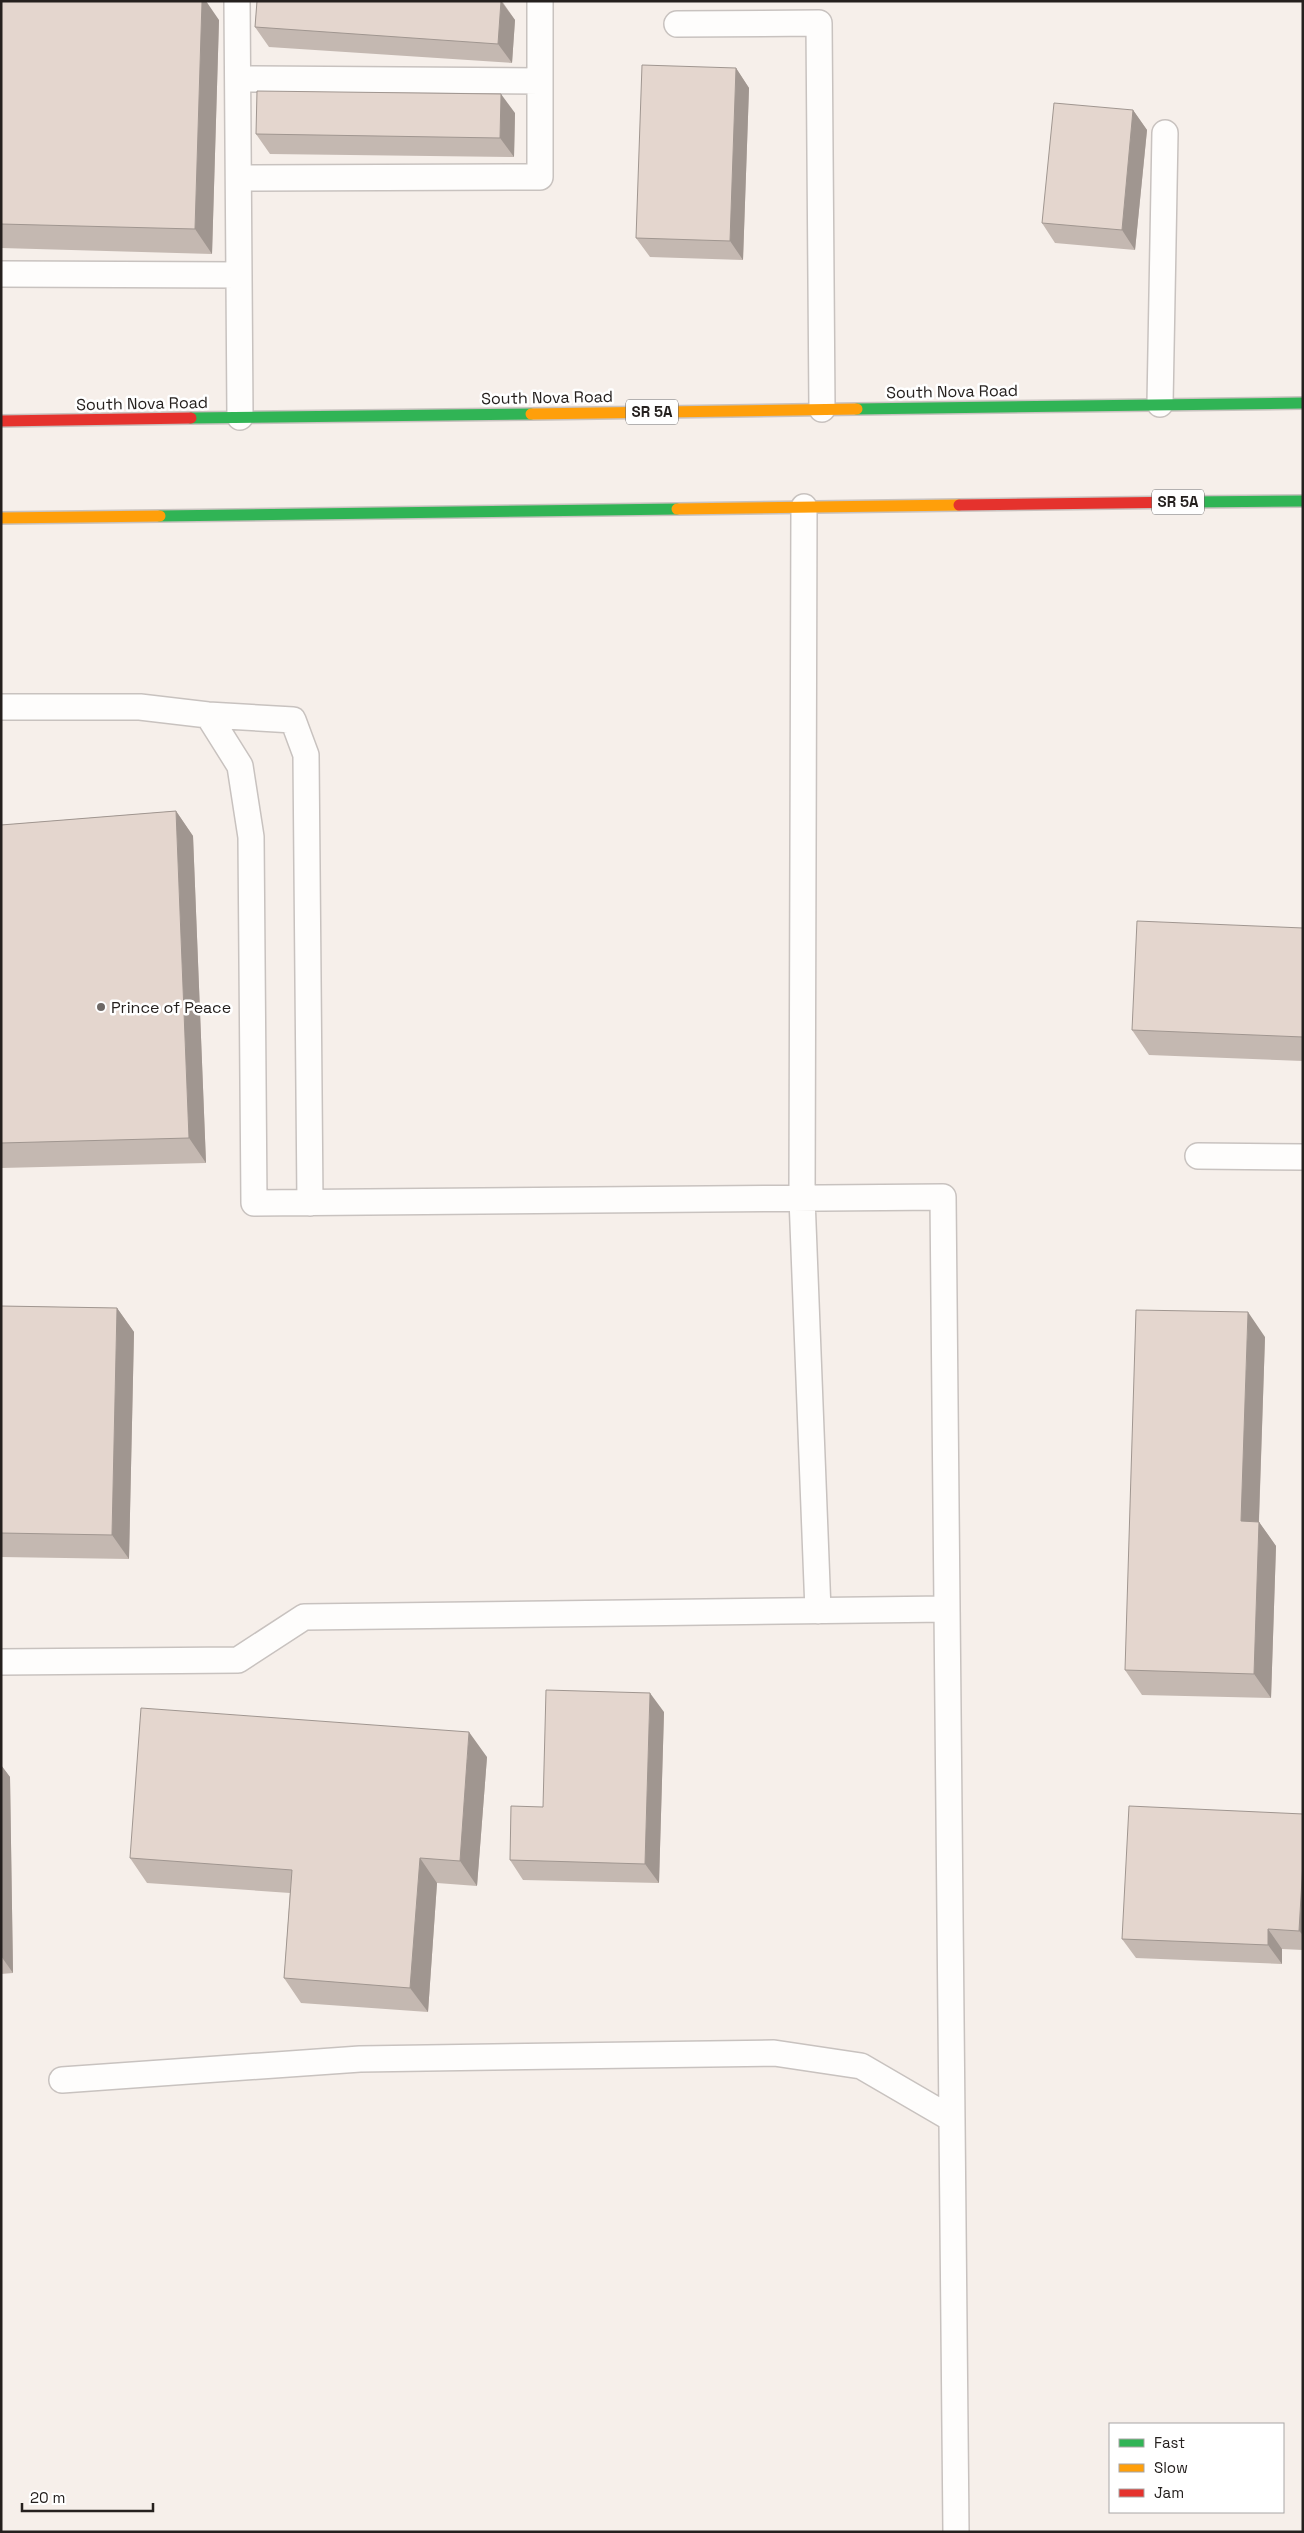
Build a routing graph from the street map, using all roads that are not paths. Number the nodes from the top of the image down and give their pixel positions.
1 (237, 1) edge
2 (540, 1) edge
3 (678, 24) dead end
4 (238, 79) junction
5 (540, 81) junction
6 (1164, 132) dead end
7 (239, 178) junction
8 (1, 274) edge
9 (239, 275) junction
10 (1303, 403) edge
11 (1160, 404) junction
12 (822, 409) junction
13 (240, 417) junction
14 (1, 421) edge
15 (1303, 495) edge
16 (1297, 501) edge
17 (804, 507) junction
18 (1, 518) edge
19 (1, 707) edge
20 (208, 715) junction
21 (1198, 1156) dead end
22 (1303, 1157) edge
23 (802, 1198) junction
24 (310, 1203) junction
25 (948, 1609) junction
26 (818, 1611) junction
27 (1, 1662) edge
28 (62, 2080) dead end
29 (952, 2119) junction
30 (956, 2532) edge

1 - 4 lane
2 - 5 lane
3 - 12 lane
4 - 5 lane
4 - 7 lane
5 - 7 lane
6 - 11 lane
7 - 9 lane
8 - 9 lane
9 - 13 lane
10 - 11 main road, South Nova Road / SR 5A
11 - 12 main road, South Nova Road / SR 5A
12 - 13 main road, South Nova Road / SR 5A
13 - 14 main road, South Nova Road / SR 5A
15 - 16 main road
16 - 17 main road, SR 5A
17 - 18 main road, SR 5A
17 - 23 lane
19 - 20 lane
20 - 24 lane
20 - 24 lane
21 - 22 lane
23 - 24 lane
23 - 25 lane
23 - 26 lane
25 - 26 lane
25 - 29 lane
26 - 27 lane
28 - 29 lane
29 - 30 lane

